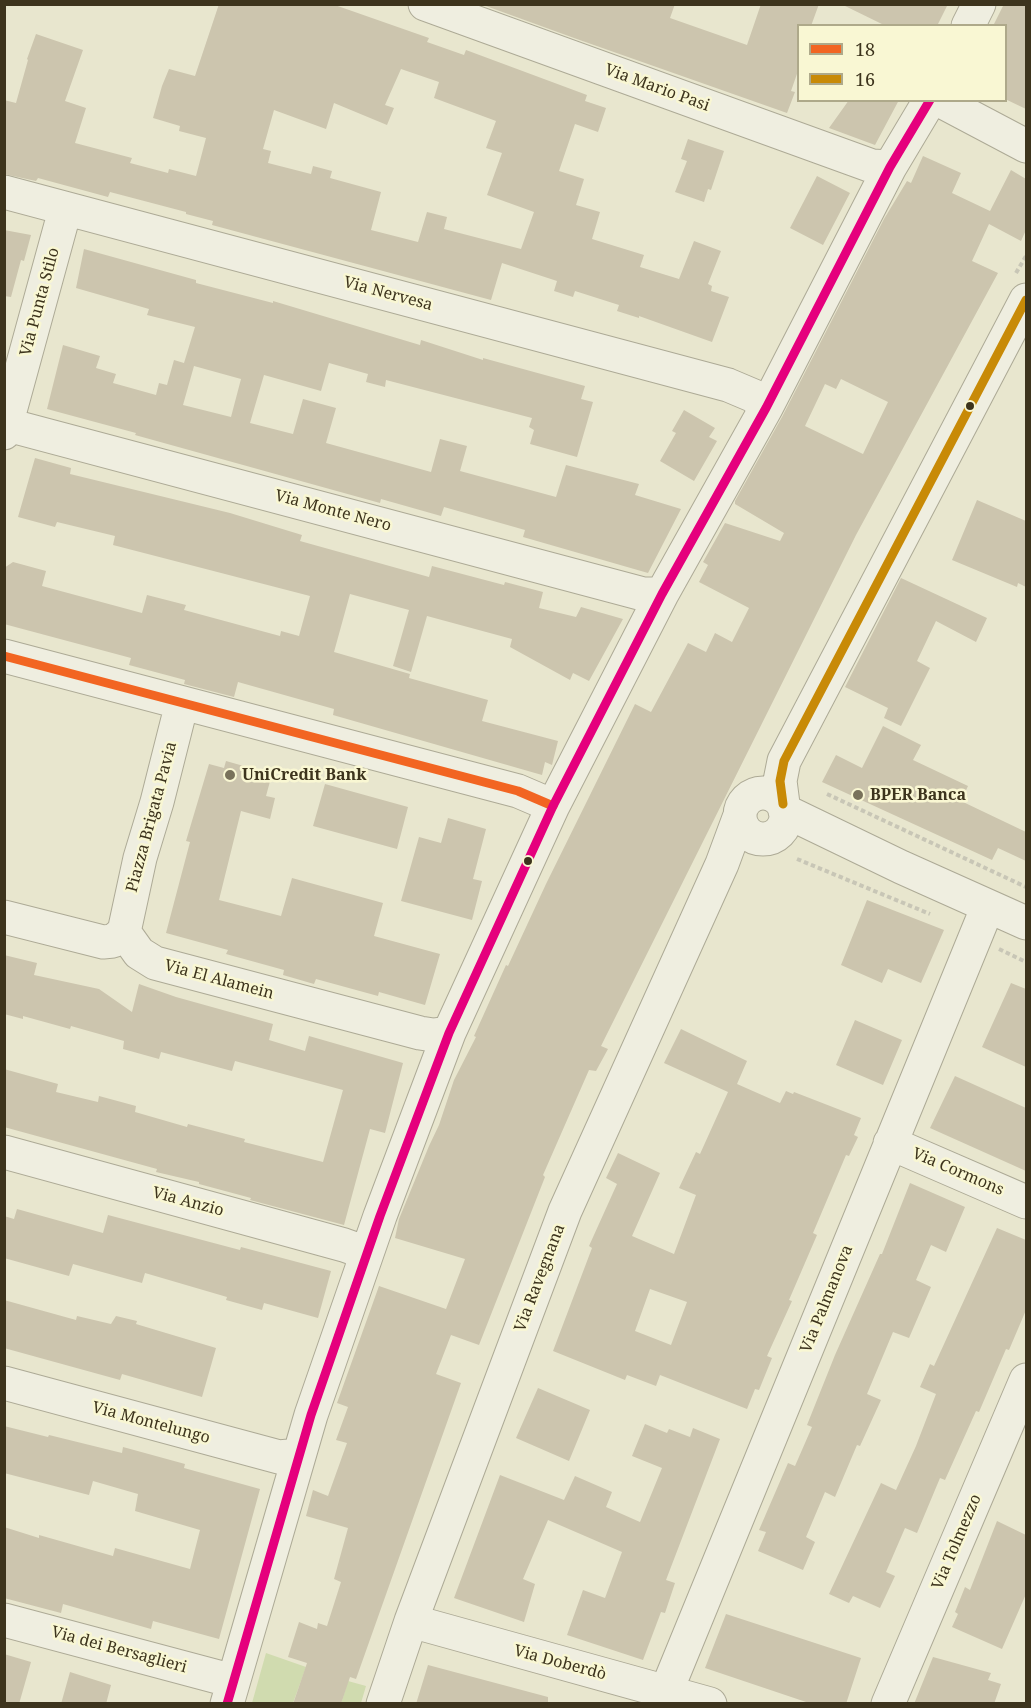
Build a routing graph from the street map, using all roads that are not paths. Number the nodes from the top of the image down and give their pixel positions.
1 (425, 4) edge
2 (979, 4) edge
3 (969, 24) edge
4 (929, 102) edge
5 (943, 102) edge
6 (1026, 146) edge
7 (890, 167) junction
8 (4, 192) edge
9 (57, 207) junction
10 (1026, 300) edge
11 (766, 408) junction
12 (5, 427) edge
13 (663, 594) junction
14 (4, 656) edge
15 (182, 703) junction
16 (553, 806) junction
17 (767, 822) junction
18 (988, 906) junction
19 (4, 917) edge
20 (1026, 923) edge
21 (123, 932) junction
22 (449, 1033) junction
23 (890, 1143) junction
24 (4, 1152) edge
25 (1026, 1202) edge
26 (363, 1262) junction
27 (1026, 1380) edge
28 (4, 1383) edge
29 (299, 1455) junction
30 (4, 1620) edge
31 (411, 1621) junction
32 (230, 1692) edge
33 (666, 1692) junction
34 (383, 1704) edge
35 (710, 1704) edge
36 (888, 1704) edge

1 - 7 street, Via Mario Pasi
2 - 3 street
4 - 7 street
5 - 6 street
7 - 11 street
8 - 9 street, Via Nervesa
9 - 11 street, Via Nervesa
9 - 12 street, Via Punta Stilo
10 - 17 street, Via Ravegnana
11 - 13 street
12 - 13 street, Via Monte Nero
13 - 16 street
14 - 15 street
15 - 16 street
15 - 21 street, Piazza Brigata Pavia
16 - 22 street
17 - 18 street
17 - 31 street, Via Ravegnana
18 - 20 street
18 - 23 street, Via Palmanova
19 - 21 street
21 - 22 street, Via El Alamein
22 - 26 street
23 - 25 street, Via Cormons
23 - 33 street, Via Palmanova
24 - 26 street, Via Anzio
26 - 29 street
27 - 36 street, Via Tolmezzo
28 - 29 street, Via Montelungo
29 - 32 street
30 - 32 street, Via dei Bersaglieri
31 - 33 street, Via Doberdò
31 - 34 street, Via Ravegnana
33 - 35 street, Via Doberdò

